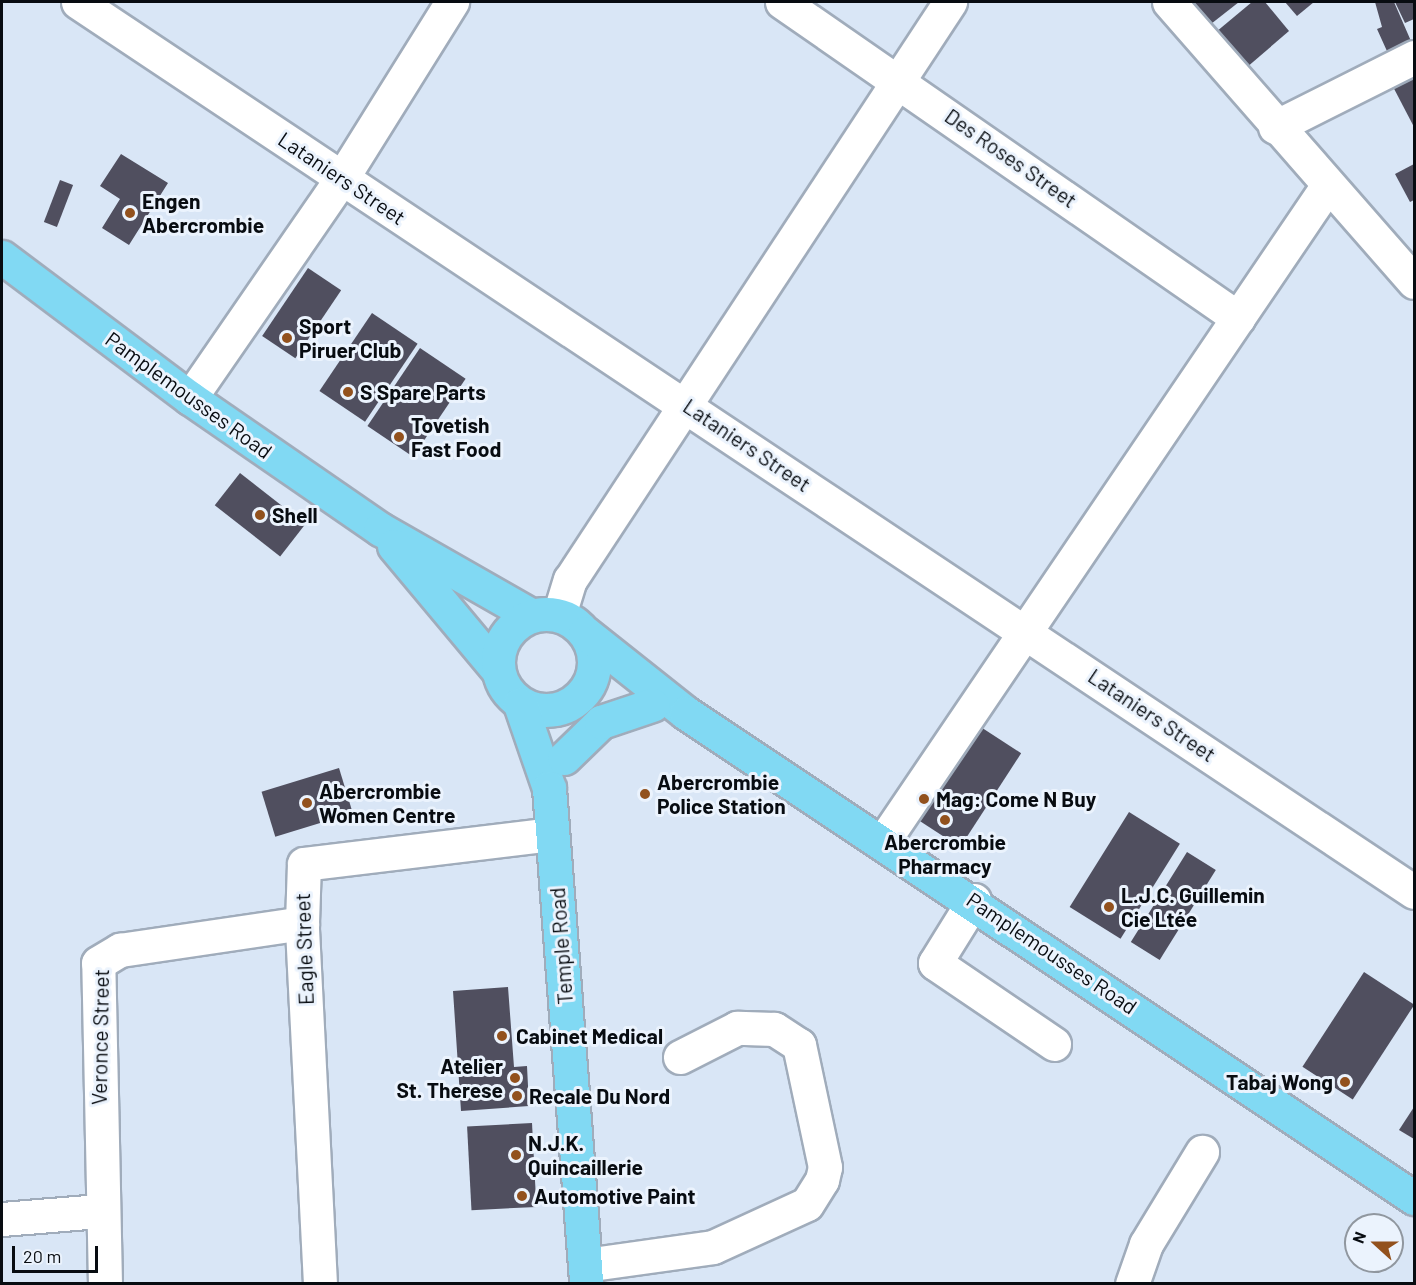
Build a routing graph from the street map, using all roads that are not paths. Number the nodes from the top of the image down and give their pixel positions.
1 (78, 2) edge
2 (452, 2) edge
3 (782, 2) edge
4 (950, 2) edge
5 (1169, 2) edge
6 (1414, 57) edge
7 (899, 79) junction
8 (1275, 127) junction
9 (342, 178) junction
10 (1328, 184) junction
11 (2, 257) edge
12 (1414, 282) edge
13 (1238, 318) junction
14 (190, 398) junction
15 (684, 403) junction
16 (380, 529) junction
17 (559, 621) junction
18 (1028, 631) junction
19 (497, 669) junction
20 (579, 696) junction
21 (520, 704) junction
22 (652, 705) junction
23 (686, 713) junction
24 (564, 758) junction
25 (549, 788) junction
26 (551, 834) junction
27 (884, 840) junction
28 (1414, 892) edge
29 (974, 900) junction
30 (302, 923) junction
31 (1054, 1044) dead end
32 (680, 1057) dead end
33 (1202, 1152) dead end
34 (1414, 1198) edge
35 (100, 1211) junction
36 (2, 1219) edge
37 (585, 1274) edge
38 (105, 1284) edge
39 (321, 1284) edge
40 (1132, 1284) edge

1 - 9 street, Lataniers Street
2 - 9 street
3 - 7 street, Des Roses Street
4 - 7 street
5 - 8 street
6 - 8 street
7 - 13 street, Des Roses Street
7 - 15 street
8 - 10 street
9 - 14 street
9 - 15 street, Lataniers Street
10 - 12 street
10 - 13 street
11 - 14 main road, Pamplemousses Road
13 - 18 street
14 - 16 main road, Pamplemousses Road
15 - 17 street
15 - 18 street, Lataniers Street
16 - 17 main road, Pamplemousses Road
16 - 19 main road, Pamplemousses Road
17 - 19 main road
17 - 20 main road
17 - 23 main road, Pamplemousses Road
18 - 27 street
18 - 28 street, Lataniers Street
19 - 21 main road
20 - 21 main road
20 - 22 main road
20 - 24 main road, Temple Road
21 - 25 main road, Temple Road
22 - 23 main road
22 - 24 main road
23 - 27 main road, Pamplemousses Road
24 - 25 main road, Temple Road
25 - 26 main road, Temple Road
26 - 30 street, Eagle Street
26 - 37 main road, Temple Road
27 - 29 main road, Pamplemousses Road
29 - 31 street
29 - 34 main road, Pamplemousses Road
30 - 35 street, Veronce Street
30 - 39 street, Eagle Street
32 - 37 street
33 - 40 street
35 - 36 street
35 - 38 street, Veronce Street

